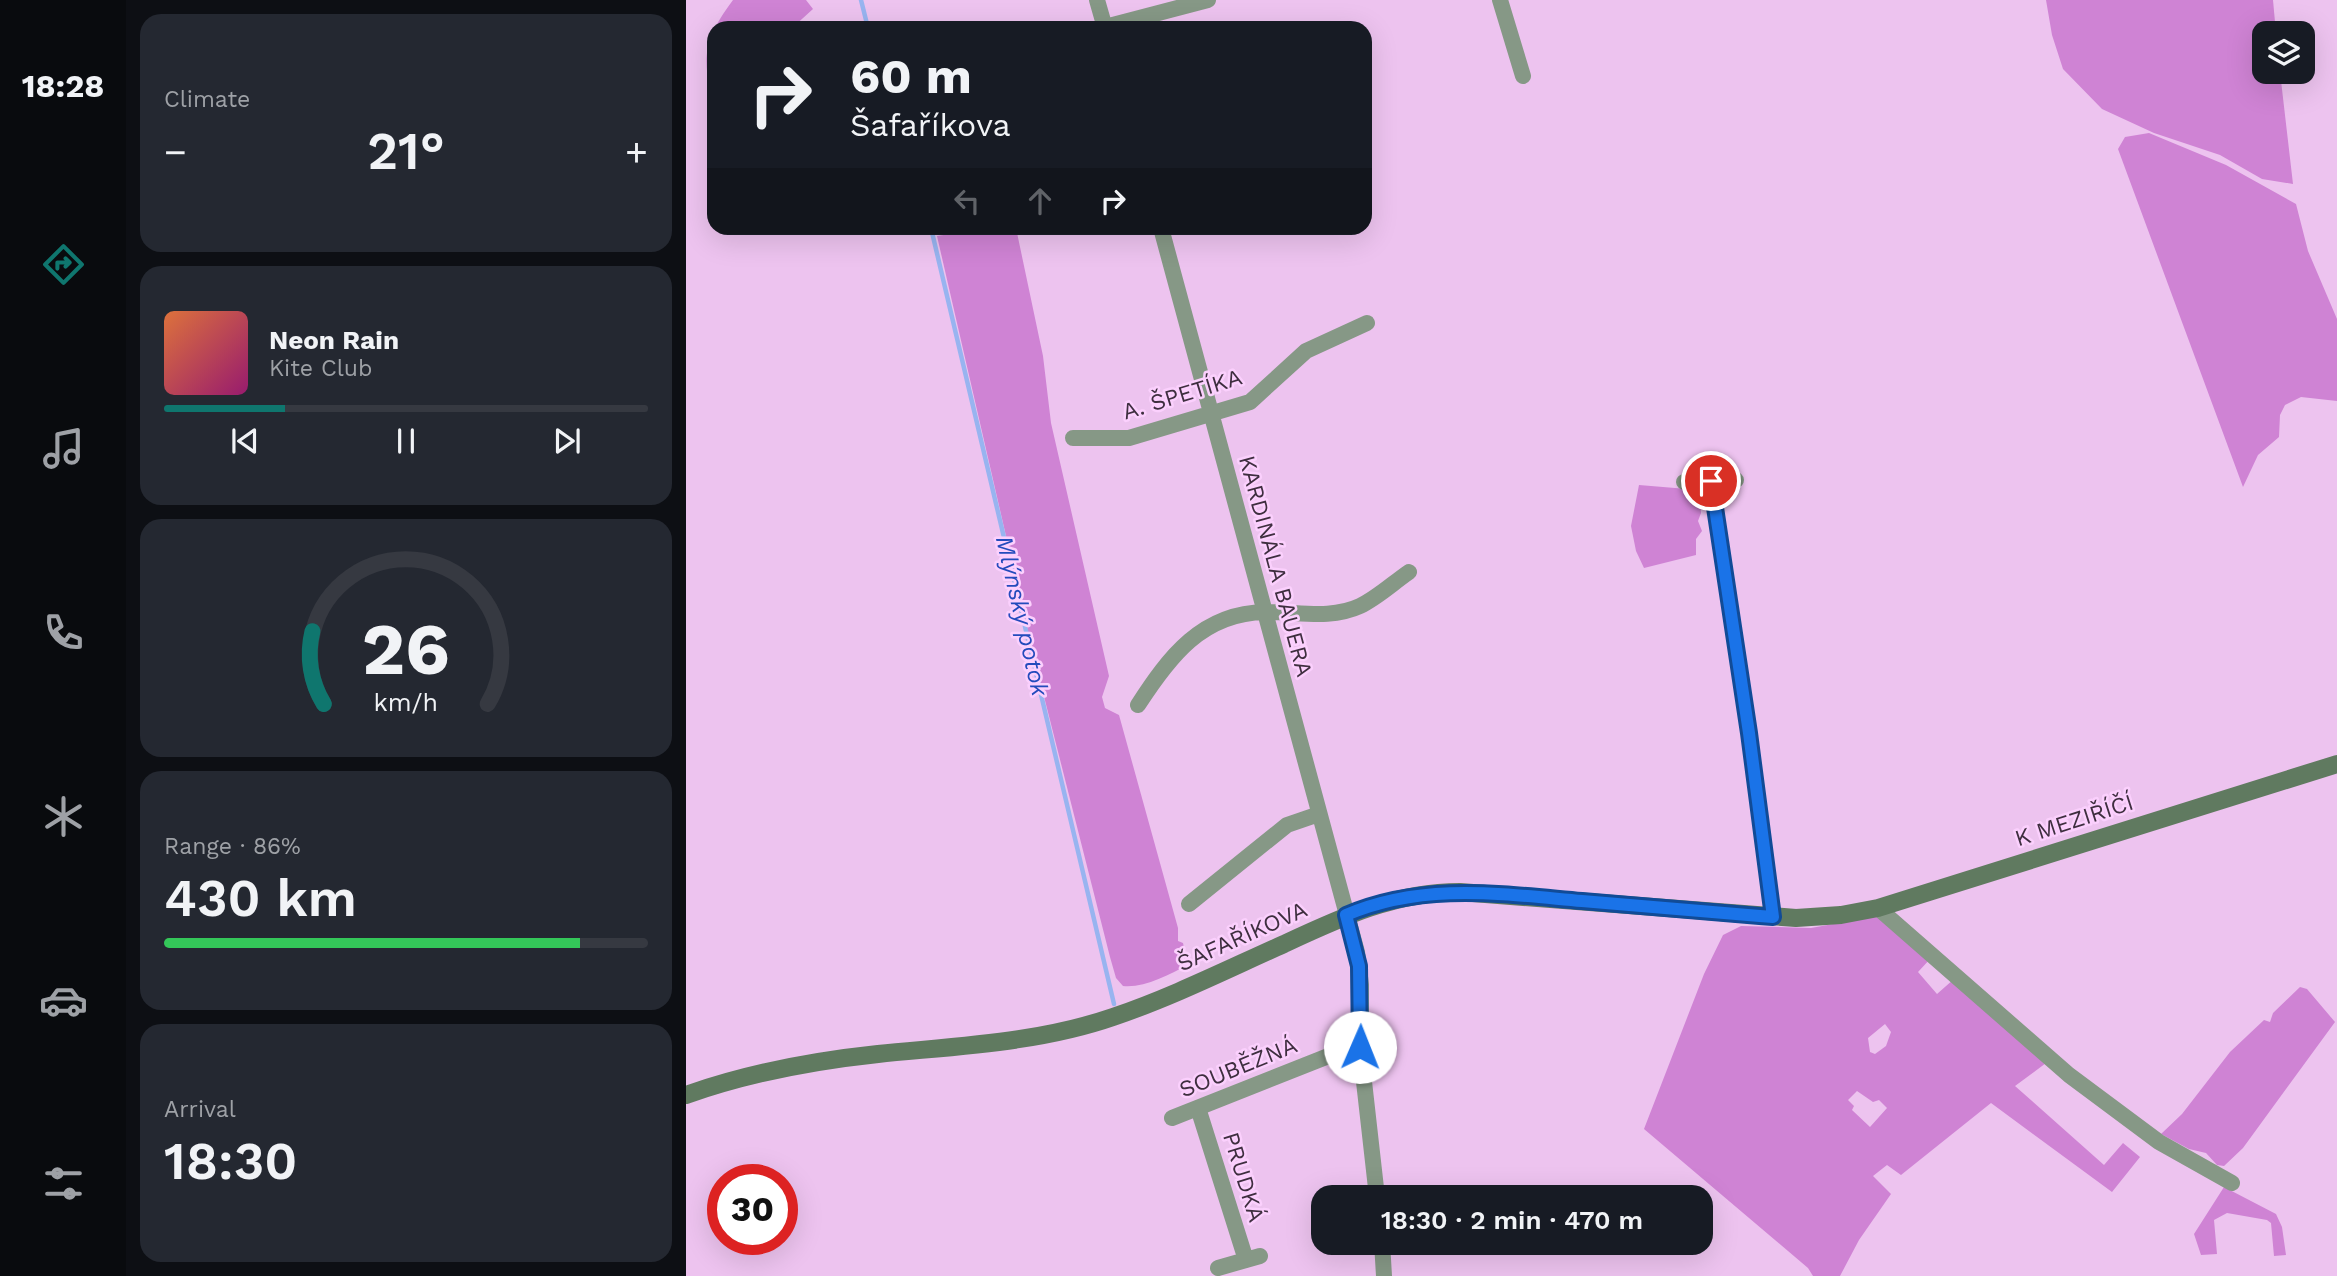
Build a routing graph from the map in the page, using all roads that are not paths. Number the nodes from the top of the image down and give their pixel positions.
1 (1097, 0) edge
2 (1208, 0) edge
3 (1500, 0) edge
4 (1103, 21) edge
5 (1131, 21) edge
6 (1523, 76) dead end
7 (1163, 235) edge
8 (1367, 323) dead end
9 (1211, 414) junction
10 (1073, 438) dead end
11 (1736, 480) dead end
12 (1711, 481) junction
13 (1684, 482) dead end
14 (1409, 572) dead end
15 (1264, 612) junction
16 (1138, 705) dead end
17 (2337, 764) edge
18 (1319, 814) junction
19 (1189, 904) dead end
20 (1878, 908) junction
21 (1346, 915) junction
22 (1773, 917) junction
23 (1825, 917) joint
24 (1360, 1047) junction
25 (686, 1095) edge
26 (1198, 1108) junction
27 (1172, 1118) dead end
28 (2232, 1183) dead end
29 (1376, 1185) edge
30 (1383, 1255) edge
31 (1218, 1268) dead end
32 (1384, 1276) edge

1 - 4 street
2 - 5 street
3 - 6 street
7 - 9 street, KARDINÁLA BAUERA
8 - 9 street, A. ŠPETÍKA
9 - 10 street, A. ŠPETÍKA
9 - 15 street, KARDINÁLA BAUERA
11 - 12 street
12 - 13 street
12 - 22 street
14 - 15 street
15 - 16 street
15 - 18 street, KARDINÁLA BAUERA
17 - 20 street, K MEZIŘÍČÍ
18 - 19 street
18 - 21 street, KARDINÁLA BAUERA
20 - 23 street, K MEZIŘÍČÍ
20 - 28 street
21 - 22 street, ŠAFAŘÍKOVA
21 - 24 street, KARDINÁLA BAUERA
21 - 25 street, ŠAFAŘÍKOVA
22 - 23 street, ŠAFAŘÍKOVA
24 - 26 street, SOUBĚŽNÁ
24 - 29 street, KARDINÁLA BAUERA
26 - 27 street, SOUBĚŽNÁ
26 - 31 street, PRUDKÁ
30 - 32 street

